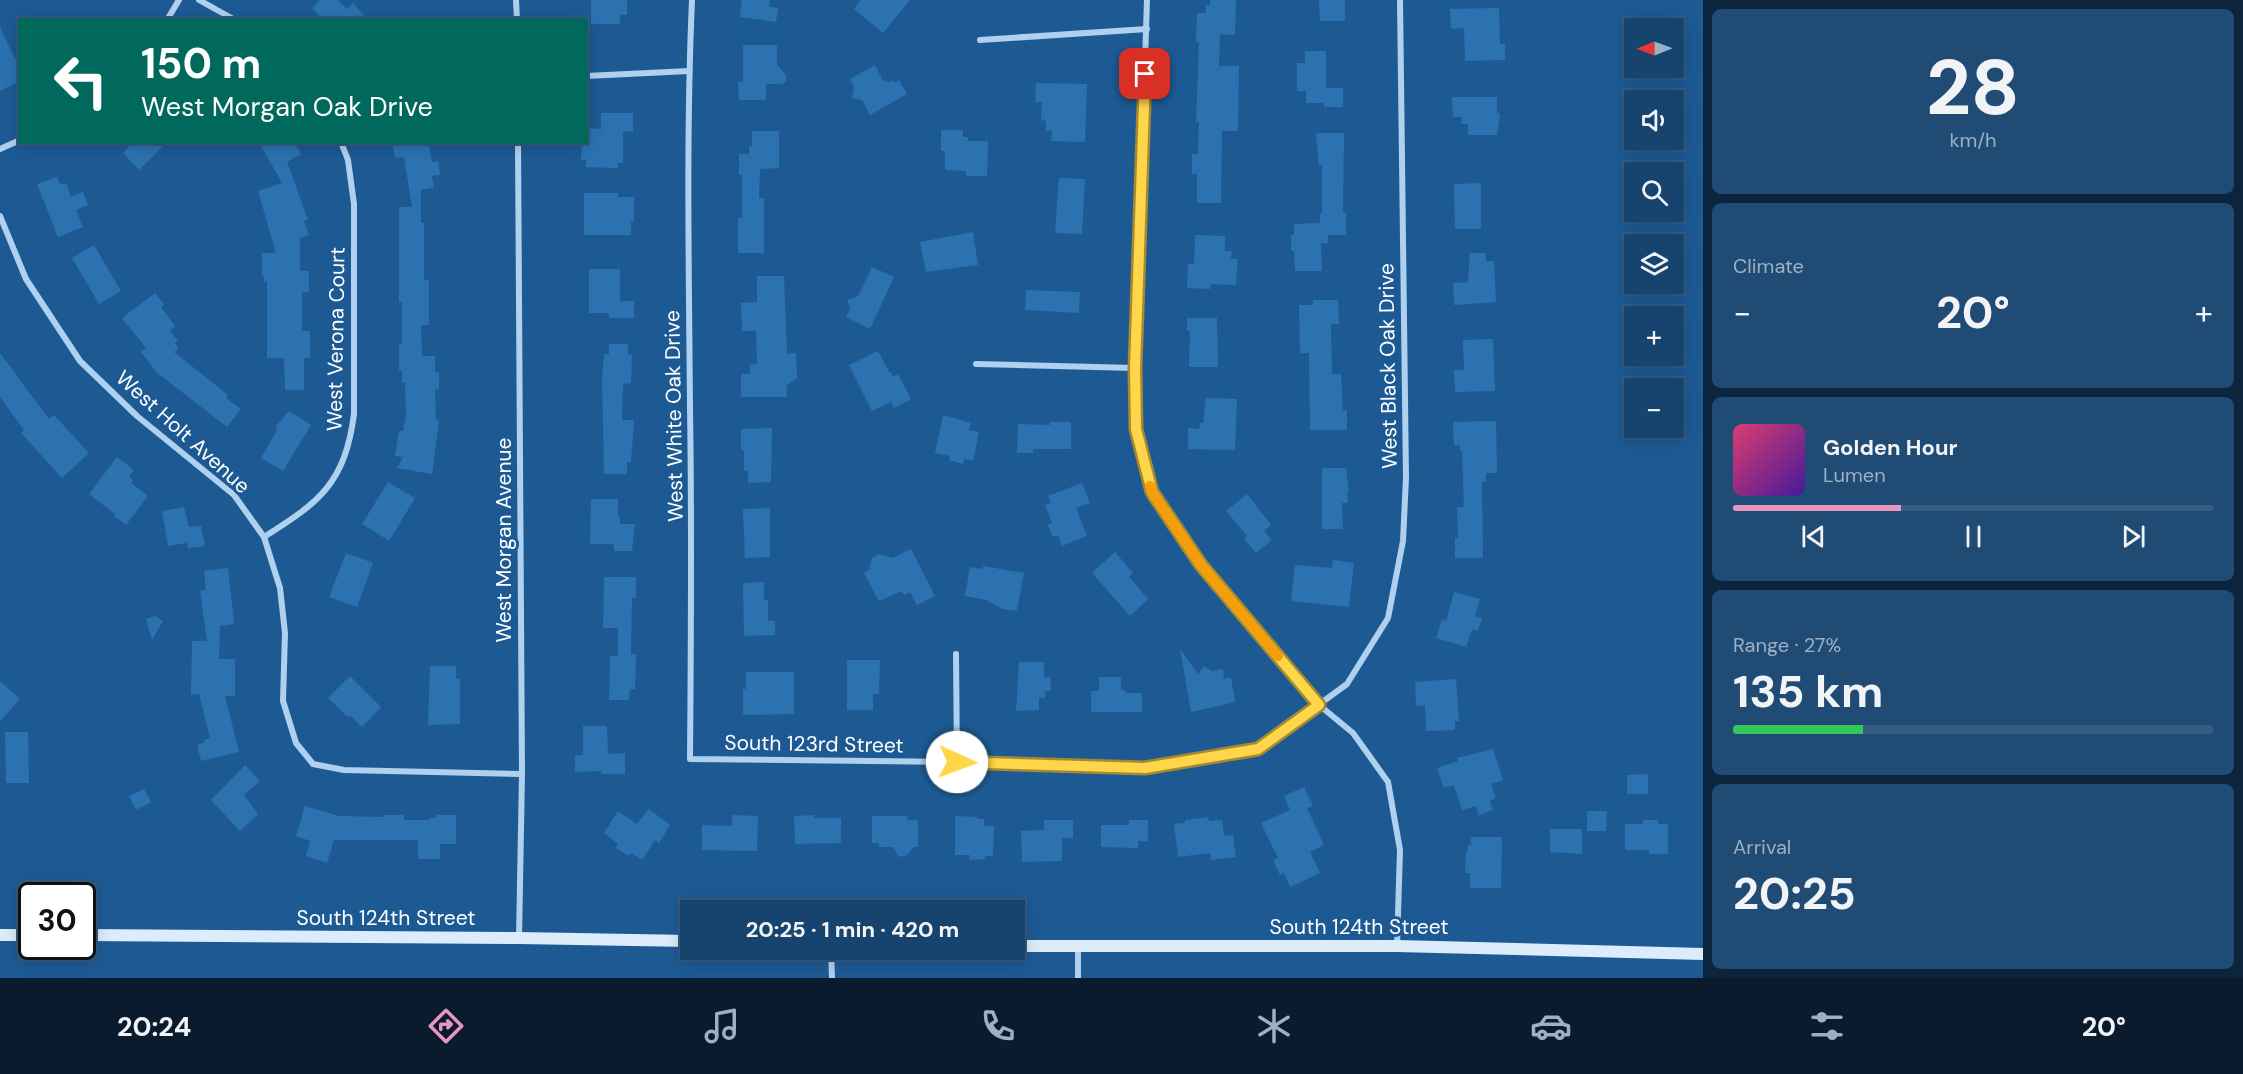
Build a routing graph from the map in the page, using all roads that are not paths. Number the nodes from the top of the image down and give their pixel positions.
1 (178, 0) edge
2 (199, 0) edge
3 (516, 0) edge
4 (692, 0) edge
5 (1147, 0) edge
6 (1400, 0) edge
7 (168, 18) edge
8 (231, 18) edge
9 (517, 18) edge
10 (1147, 29) junction
11 (980, 40) dead end
12 (689, 71) junction
13 (588, 76) edge
14 (18, 142) edge
15 (342, 144) edge
16 (518, 144) edge
17 (0, 149) edge
18 (0, 216) edge
19 (976, 364) dead end
20 (1135, 368) junction
21 (264, 537) junction
22 (956, 654) dead end
23 (1319, 705) junction
24 (690, 759) joint
25 (957, 762) junction
26 (522, 774) junction
27 (0, 935) edge
28 (18, 935) edge
29 (96, 935) edge
30 (519, 938) junction
31 (680, 941) edge
32 (1025, 946) edge
33 (1078, 946) junction
34 (1398, 946) junction
35 (1703, 954) edge
36 (831, 960) edge
37 (832, 978) edge
38 (1078, 978) edge

1 - 7 street
2 - 8 street
3 - 9 street
4 - 12 street, West White Oak Drive
5 - 10 street
6 - 23 street, West Black Oak Drive
10 - 11 street
10 - 20 street
12 - 13 street
12 - 24 street, West White Oak Drive
14 - 17 street
15 - 21 street, West Verona Court
16 - 26 street, West Morgan Avenue
18 - 21 street, West Holt Avenue
19 - 20 street
20 - 23 street
21 - 26 street, West Holt Avenue
22 - 25 street
23 - 25 street, South 123rd Street
23 - 34 street
24 - 25 street, South 123rd Street
26 - 30 street, West Morgan Avenue
27 - 28 street
29 - 30 street, South 124th Street
30 - 31 street, South 124th Street
32 - 33 street, South 124th Street
33 - 34 street, South 124th Street
33 - 38 street
34 - 35 street, South 124th Street
36 - 37 street

